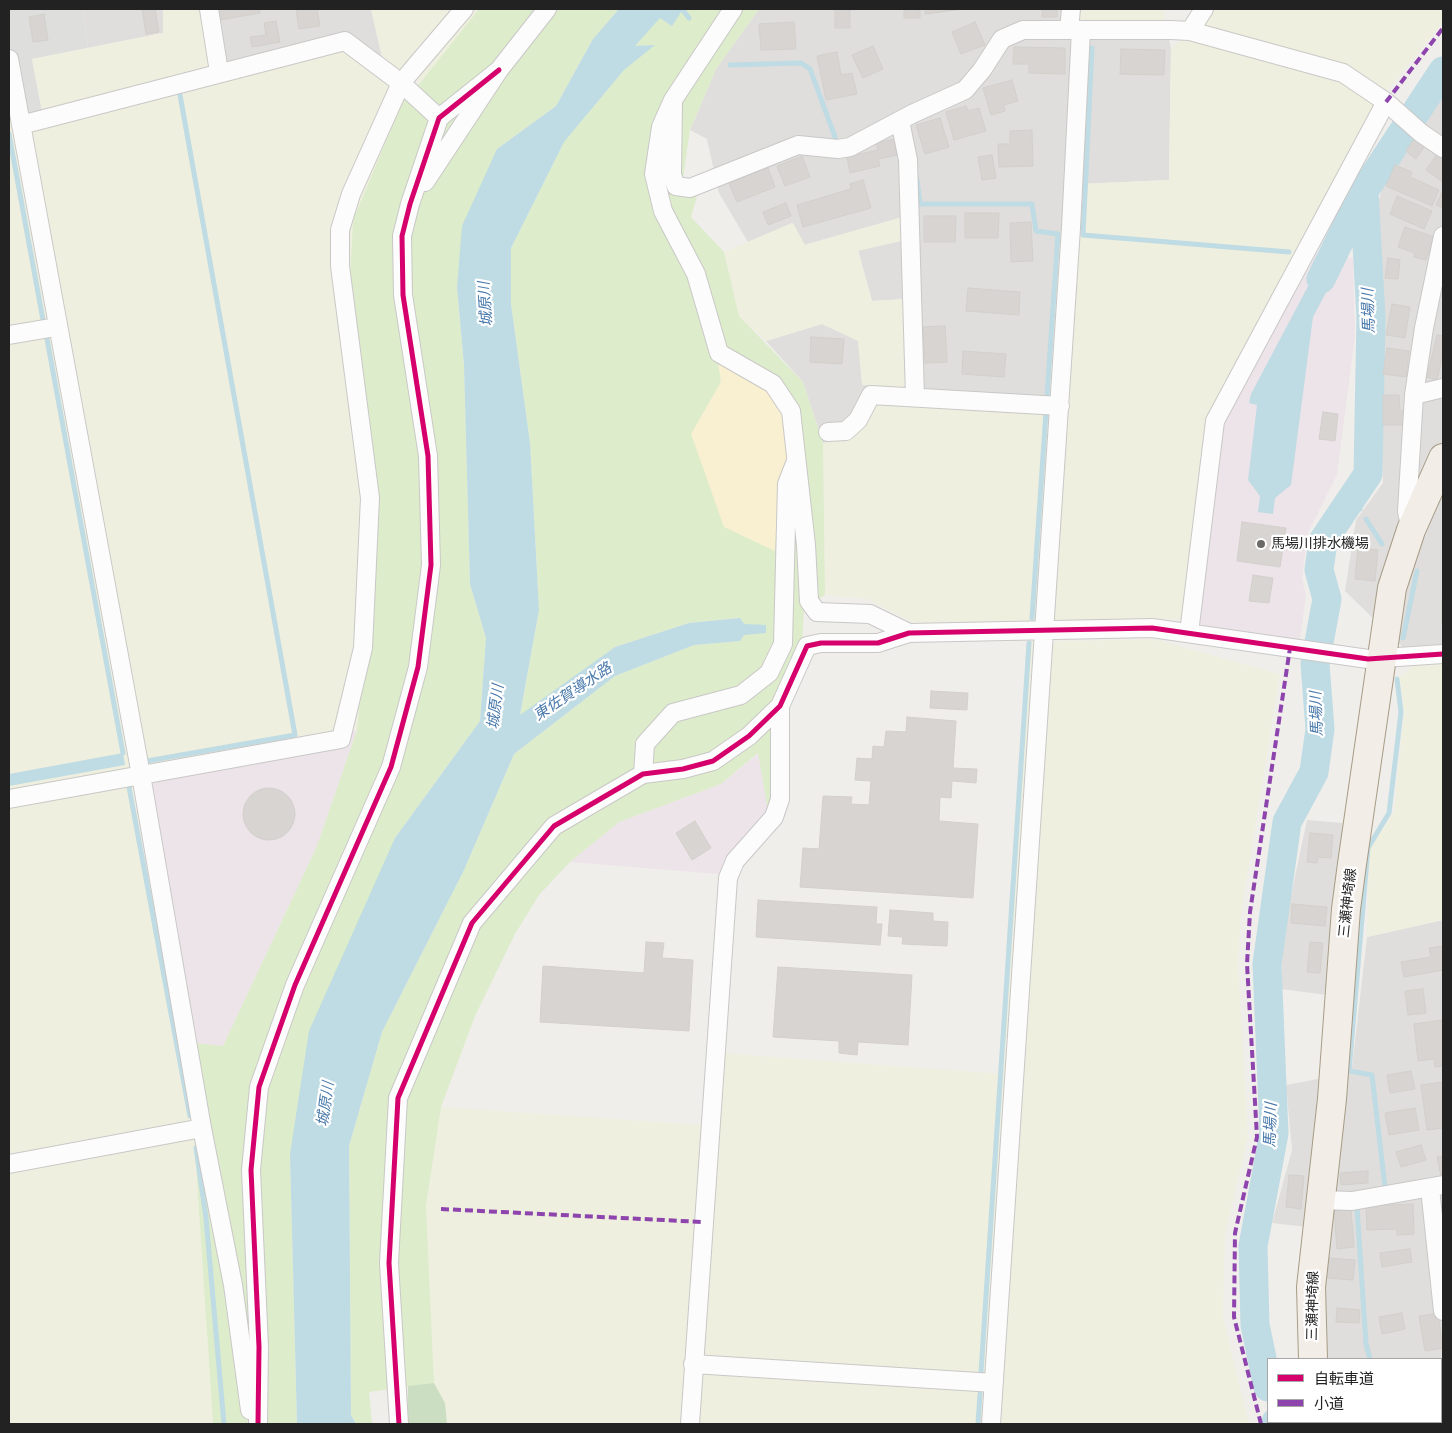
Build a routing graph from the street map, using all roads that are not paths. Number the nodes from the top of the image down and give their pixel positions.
1 (209, 9) edge
2 (464, 9) edge
3 (548, 9) edge
4 (734, 9) edge
5 (1071, 9) edge
6 (1204, 9) edge
7 (1075, 30) junction
8 (1190, 31) junction
9 (9, 59) edge
10 (499, 70) junction
11 (219, 72) junction
12 (401, 83) junction
13 (673, 100) junction
14 (1386, 102) junction
15 (439, 118) junction
16 (900, 121) junction
17 (21, 125) junction
18 (1443, 148) edge
19 (410, 204) junction
20 (1443, 236) edge
21 (56, 327) junction
22 (9, 335) edge
23 (1443, 388) edge
24 (1414, 395) junction
25 (915, 397) junction
26 (1060, 406) junction
27 (828, 432) dead end
28 (797, 456) junction
29 (1441, 469) edge
30 (1411, 530) junction
31 (1045, 630) junction
32 (909, 633) junction
33 (1188, 633) junction
34 (1443, 654) edge
35 (1382, 657) junction
36 (780, 706) junction
37 (643, 774) junction
38 (140, 775) junction
39 (9, 799) edge
40 (202, 1128) junction
41 (9, 1164) edge
42 (1436, 1187) edge
43 (1321, 1200) junction
44 (1443, 1311) edge
45 (1313, 1358) edge
46 (693, 1364) junction
47 (994, 1383) junction
48 (252, 1424) edge
49 (258, 1424) edge
50 (399, 1424) edge
51 (690, 1424) edge
52 (991, 1424) edge

1 - 11 street
2 - 12 street
3 - 10 street
4 - 13 street
5 - 7 street
6 - 8 street
7 - 8 street
7 - 16 street
7 - 26 street
8 - 14 street
9 - 17 street
10 - 15 street
10 - 19 street
11 - 12 street
11 - 17 street
12 - 15 street
12 - 38 street
13 - 16 street
13 - 28 street
14 - 18 street
14 - 33 street
15 - 19 street
16 - 25 street
17 - 21 street
19 - 49 street
20 - 24 street
21 - 22 street
21 - 38 street
23 - 24 street
24 - 30 street
25 - 26 street
25 - 27 street
26 - 31 street
28 - 32 street
28 - 37 street
29 - 30 main road, 三瀬神埼線
30 - 35 main road, 三瀬神埼線
31 - 32 street
31 - 33 street
31 - 47 street
32 - 36 street
33 - 35 street
34 - 35 street
35 - 43 main road, 三瀬神埼線
36 - 37 street
36 - 46 street
37 - 50 street
38 - 39 street
38 - 40 street
40 - 41 street
40 - 48 street
42 - 43 street
42 - 44 street
43 - 45 main road, 三瀬神埼線
46 - 47 street
46 - 51 street
47 - 52 street

